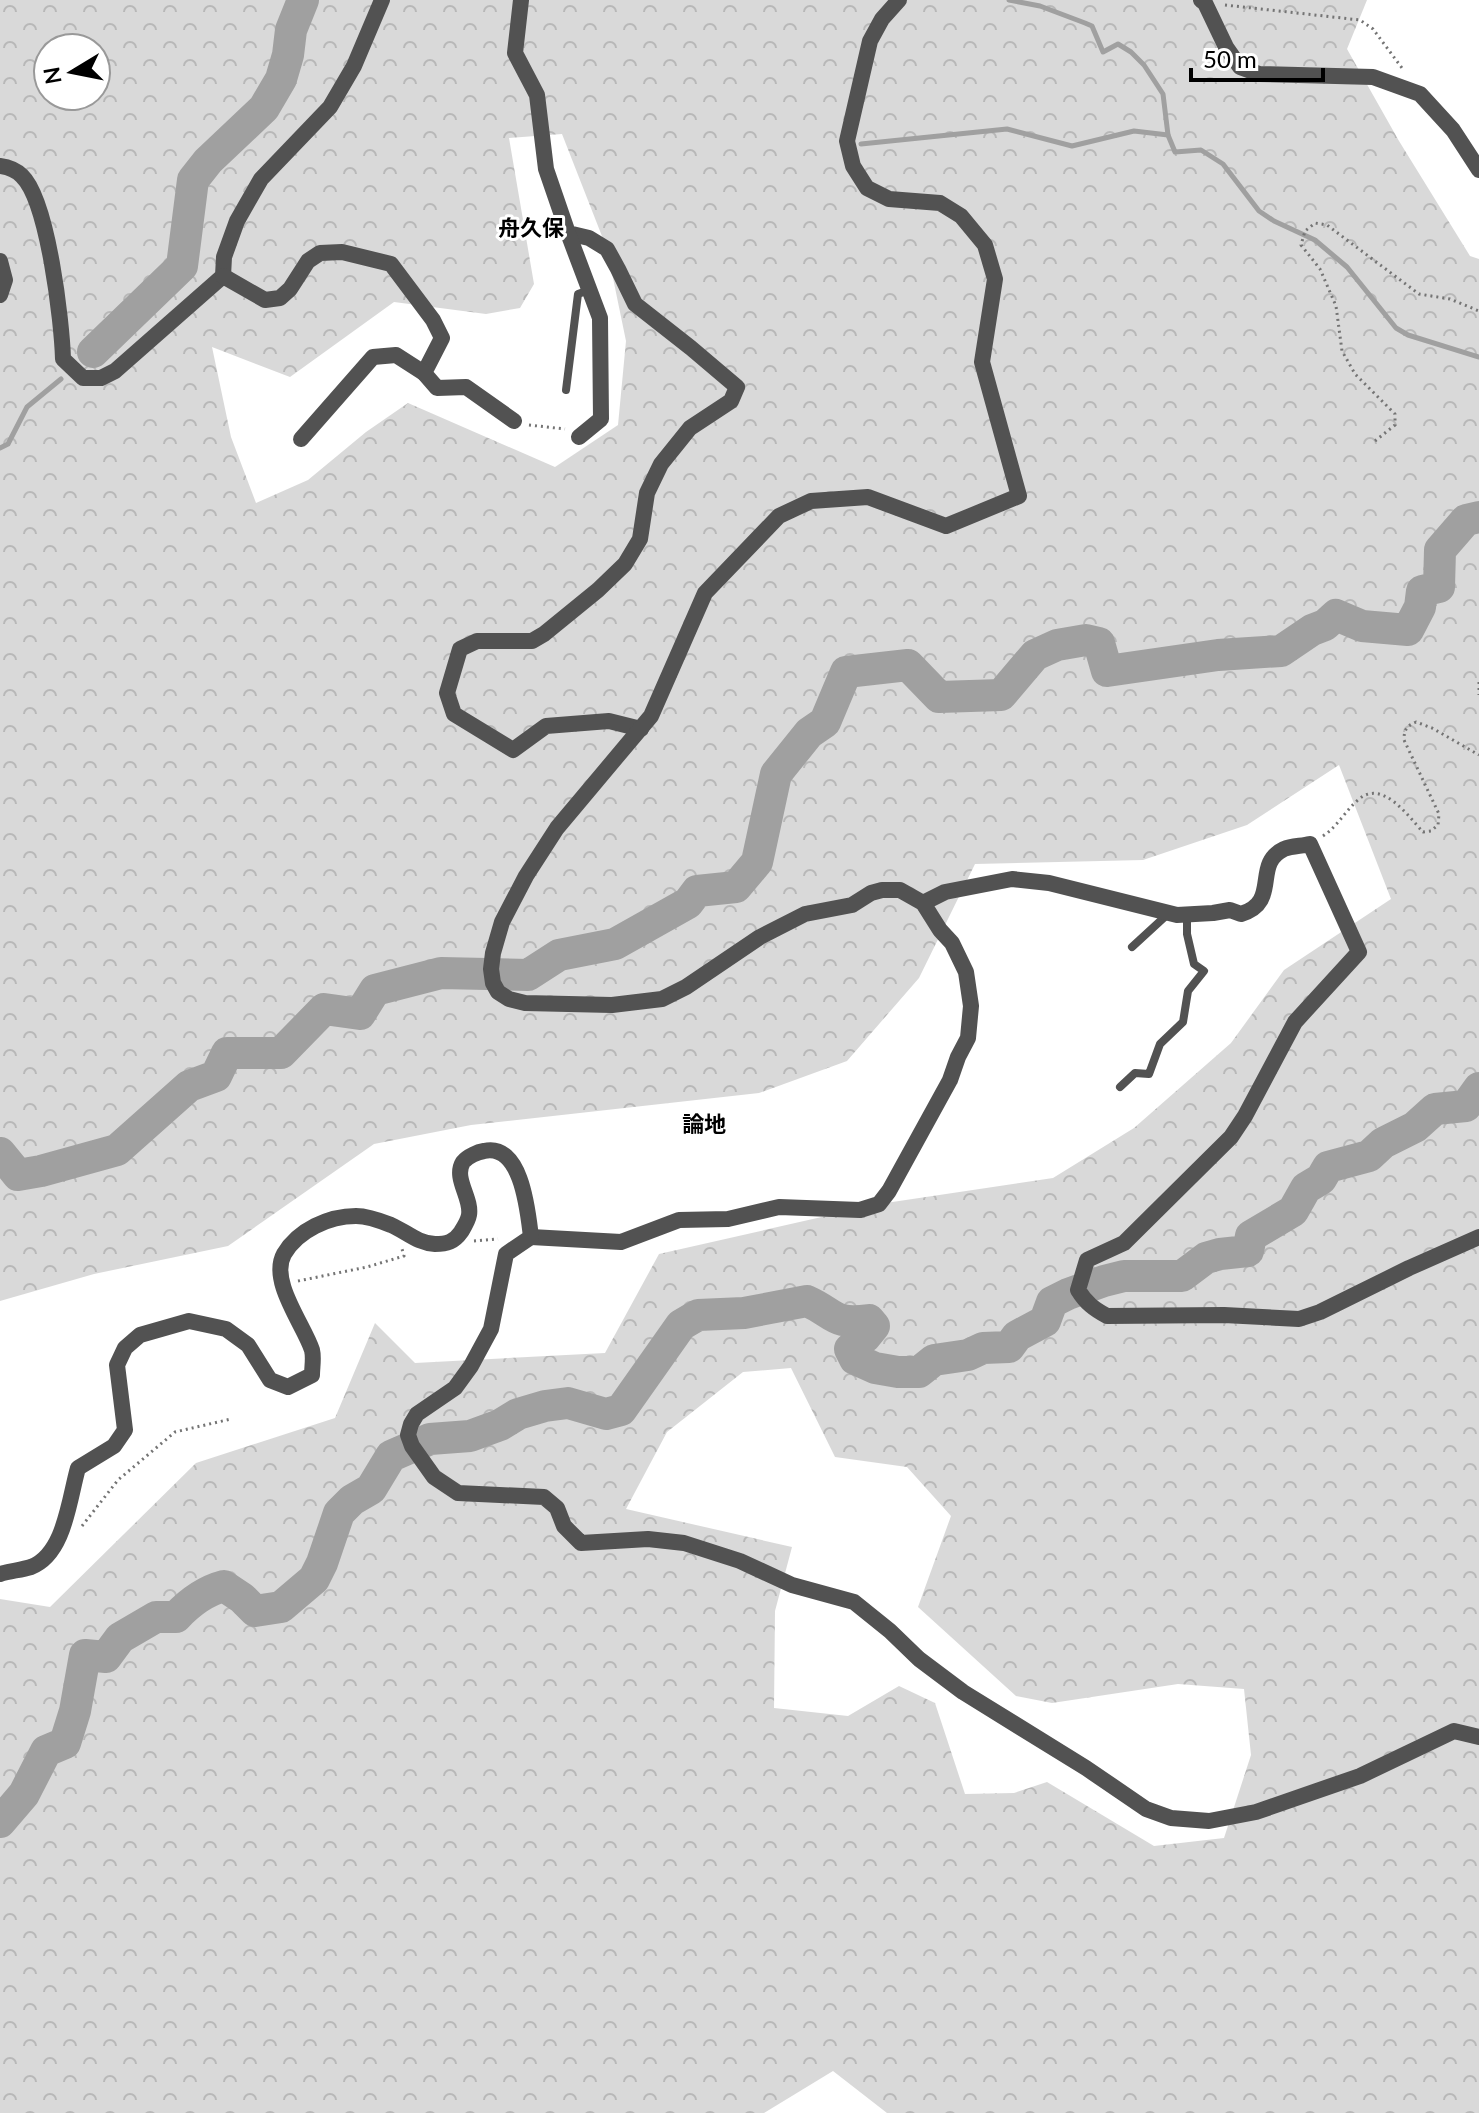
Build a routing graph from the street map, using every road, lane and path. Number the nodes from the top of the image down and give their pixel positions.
1 (382, 0) edge
2 (521, 0) edge
3 (899, 0) edge
4 (1201, 0) edge
5 (1242, 0) edge
6 (1409, 73) dead end
7 (0, 166) edge
8 (1479, 170) edge
9 (568, 233) junction
10 (0, 261) edge
11 (223, 276) junction
12 (589, 290) junction
13 (0, 295) edge
14 (1479, 311) edge
15 (424, 373) junction
16 (566, 390) dead end
17 (514, 421) joint
18 (579, 437) joint
19 (301, 439) dead end
20 (1375, 441) dead end
21 (1479, 682) edge
22 (1479, 695) edge
23 (641, 729) junction
24 (1479, 755) edge
25 (1310, 844) junction
26 (923, 903) junction
27 (1169, 913) junction
28 (1187, 916) junction
29 (1132, 947) dead end
30 (1120, 1087) dead end
31 (397, 1228) junction
32 (531, 1237) junction
33 (1479, 1237) edge
34 (283, 1282) junction
35 (231, 1419) dead end
36 (55, 1544) junction
37 (0, 1574) edge
38 (1479, 1737) edge

1 - 11 street
2 - 9 street
3 - 23 street
4 - 8 street
5 - 6 path
7 - 11 street
9 - 12 street
9 - 23 street
10 - 13 street
11 - 15 street
12 - 16 lane
12 - 18 street
14 - 20 path
15 - 17 street
15 - 19 street
17 - 18 path
21 - 22 path
23 - 26 street
24 - 25 path
25 - 28 street
25 - 33 street
26 - 27 street
26 - 32 street
27 - 28 street
27 - 29 lane
28 - 30 lane
31 - 32 street
31 - 34 path
31 - 34 street
32 - 38 street
34 - 36 street
35 - 36 path
36 - 37 street

